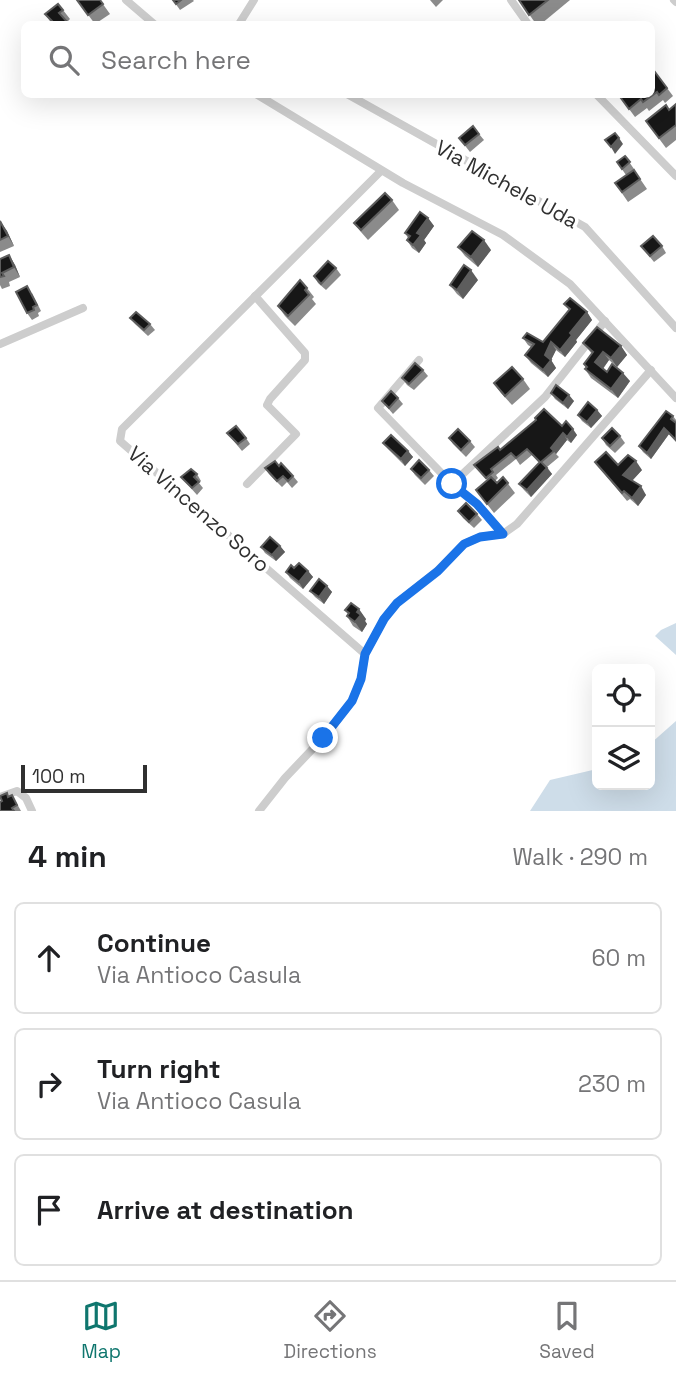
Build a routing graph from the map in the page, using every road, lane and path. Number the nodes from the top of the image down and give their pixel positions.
1 (126, 0) edge
2 (254, 0) edge
3 (512, 0) edge
4 (150, 21) edge
5 (244, 21) edge
6 (525, 21) edge
7 (263, 98) edge
8 (354, 98) edge
9 (600, 98) edge
10 (381, 170) junction
11 (676, 176) edge
12 (255, 296) junction
13 (83, 308) dead end
14 (605, 321) junction
15 (676, 327) edge
16 (0, 344) edge
17 (419, 360) dead end
18 (651, 370) junction
19 (676, 398) edge
20 (247, 484) dead end
21 (452, 484) junction
22 (503, 534) junction
23 (365, 654) junction
24 (0, 797) edge
25 (32, 811) edge
26 (258, 811) edge

1 - 4 street
2 - 5 street
3 - 6 street
7 - 10 street
8 - 15 street, Via Michele Uda
9 - 11 street
10 - 12 street, Via Vincenzo Soro
10 - 14 street
12 - 20 street
12 - 23 street, Via Vincenzo Soro
13 - 16 street
14 - 18 street
14 - 21 street
17 - 21 street
18 - 19 street
18 - 22 street
21 - 22 street
22 - 23 street
23 - 26 street
24 - 25 street

